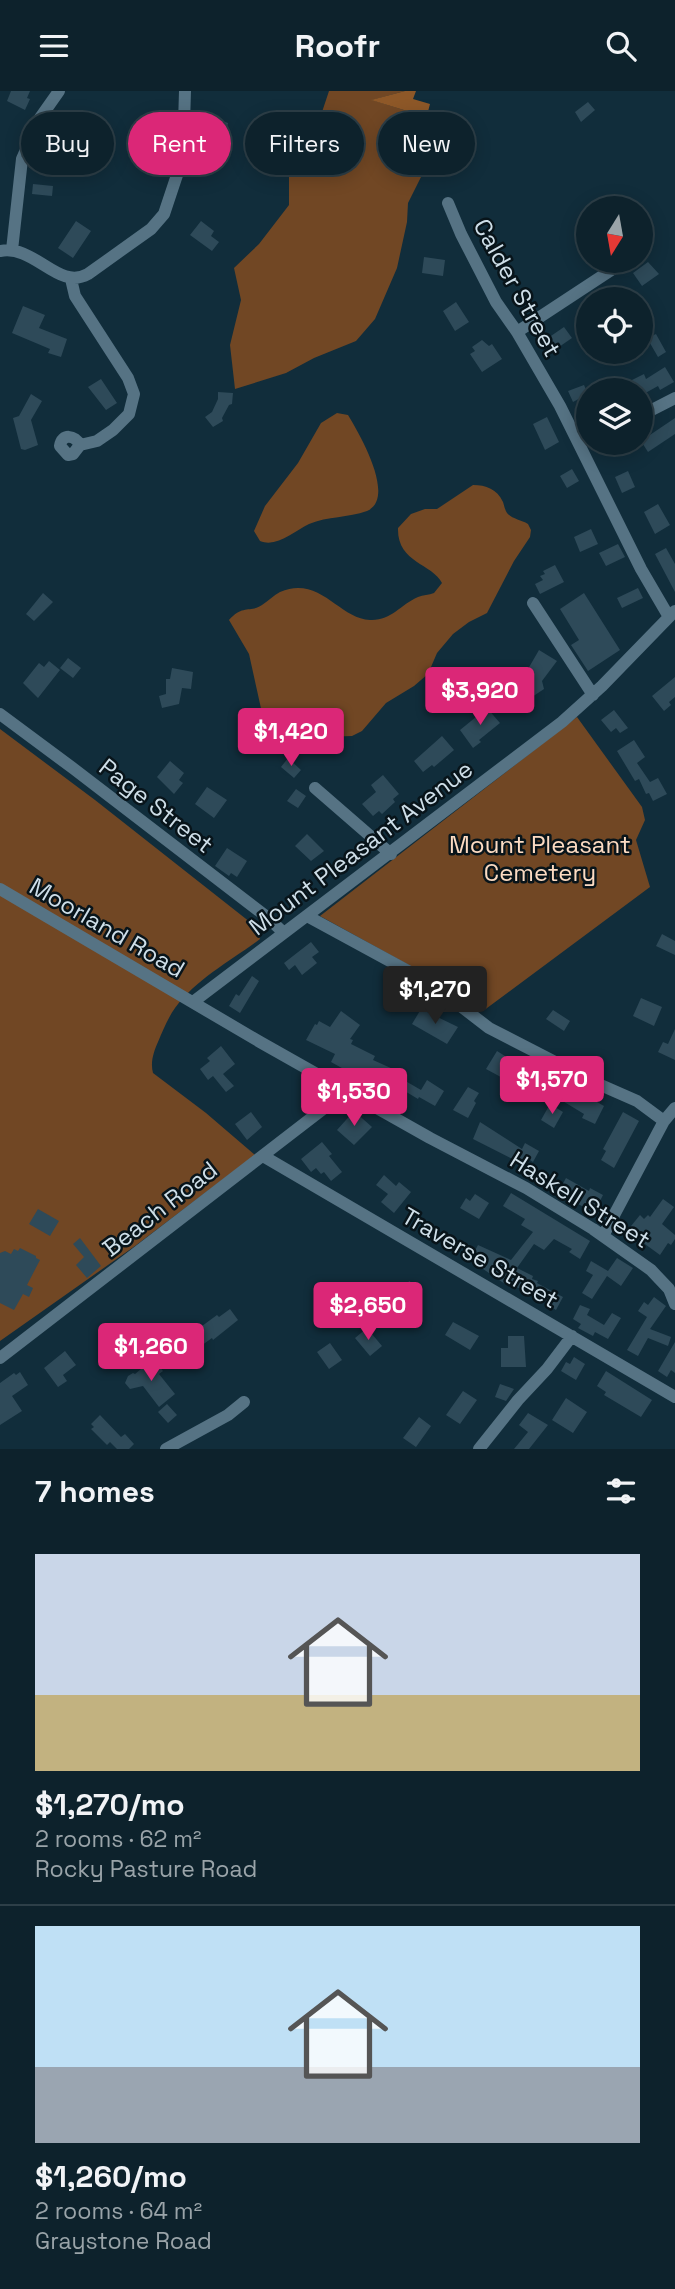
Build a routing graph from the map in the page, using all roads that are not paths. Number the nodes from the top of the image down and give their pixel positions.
1 (59, 91) edge
2 (185, 91) edge
3 (448, 203) dead end
4 (6, 251) edge
5 (607, 273) edge
6 (71, 279) junction
7 (517, 332) junction
8 (675, 398) edge
9 (653, 409) edge
10 (576, 430) edge
11 (80, 445) dead end
12 (590, 455) edge
13 (533, 603) dead end
14 (672, 614) edge
15 (593, 695) junction
16 (0, 714) edge
17 (315, 788) dead end
18 (391, 854) junction
19 (0, 889) edge
20 (307, 916) junction
21 (284, 933) junction
22 (193, 1002) junction
23 (339, 1087) junction
24 (675, 1108) edge
25 (664, 1121) junction
26 (263, 1156) junction
27 (603, 1236) junction
28 (675, 1304) edge
29 (572, 1336) junction
30 (0, 1358) edge
31 (675, 1397) edge
32 (244, 1402) dead end
33 (166, 1449) edge
34 (479, 1449) edge

1 - 4 street
2 - 6 street
3 - 7 street, Calder Street
4 - 6 street
5 - 7 street
6 - 11 street
7 - 10 street, Calder Street
8 - 9 street
12 - 14 street, Calder Street
13 - 15 street
14 - 15 street, Mount Pleasant Avenue
15 - 18 street, Mount Pleasant Avenue
16 - 21 street, Page Street
17 - 18 street
18 - 20 street, Mount Pleasant Avenue
19 - 22 street, Moorland Road
20 - 21 street, Mount Pleasant Avenue
20 - 25 street
21 - 22 street, Mount Pleasant Avenue
22 - 23 street, Haskell Street
23 - 26 street, Beach Road
23 - 27 street, Haskell Street
24 - 25 street
25 - 27 street
26 - 29 street, Traverse Street
26 - 30 street, Beach Road
27 - 28 street, Haskell Street
29 - 31 street, Traverse Street
29 - 34 street
32 - 33 street

